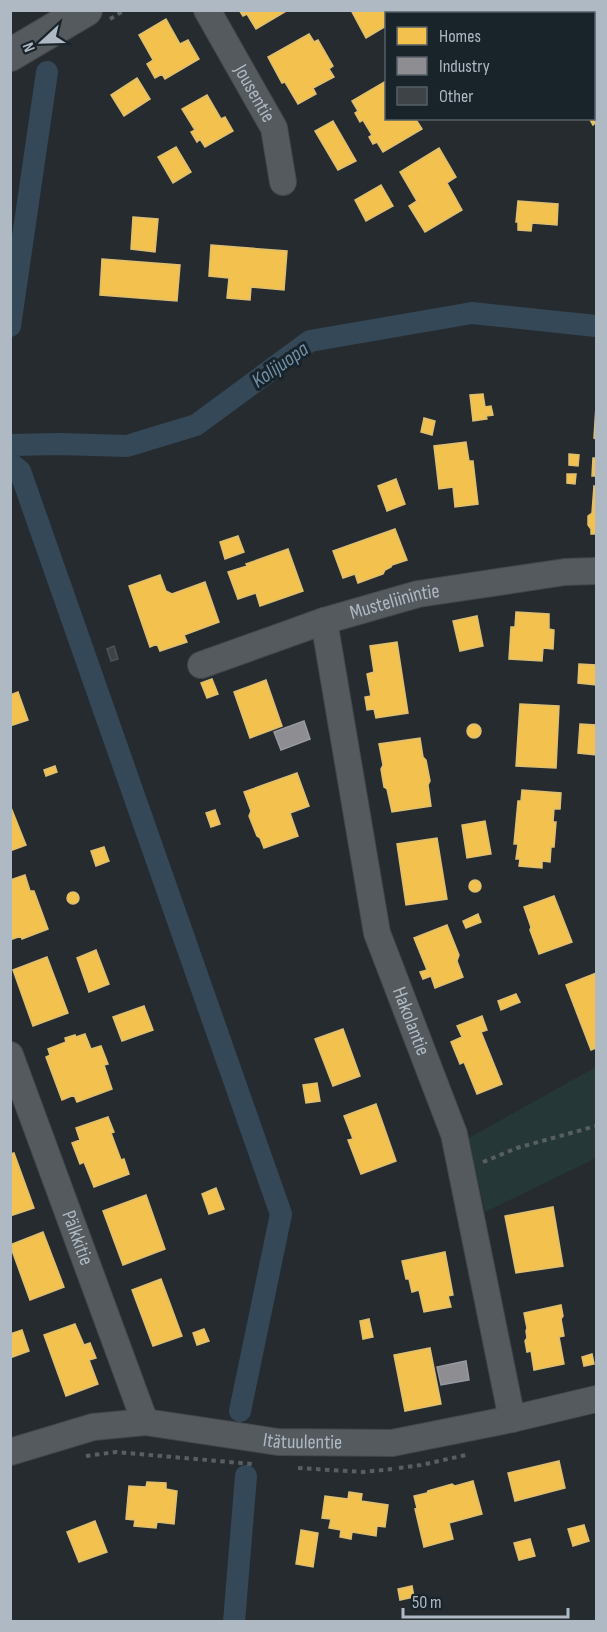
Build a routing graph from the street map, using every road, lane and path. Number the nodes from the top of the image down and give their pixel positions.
1 (86, 10) edge
2 (207, 10) edge
3 (10, 55) edge
4 (283, 182) dead end
5 (597, 571) edge
6 (324, 621) junction
7 (201, 665) dead end
8 (10, 1055) edge
9 (597, 1126) edge
10 (462, 1172) junction
11 (597, 1399) edge
12 (512, 1419) junction
13 (146, 1422) junction
14 (10, 1452) edge

1 - 3 street
2 - 4 street, Jousentie
5 - 6 street, Musteliinintie
6 - 7 street, Musteliinintie
6 - 10 street, Hakolantie
8 - 13 street, Pälkkitie
9 - 10 path
10 - 12 street, Hakolantie
11 - 12 street, Itätuulentie
12 - 13 street, Itätuulentie
13 - 14 street, Itätuulentie

